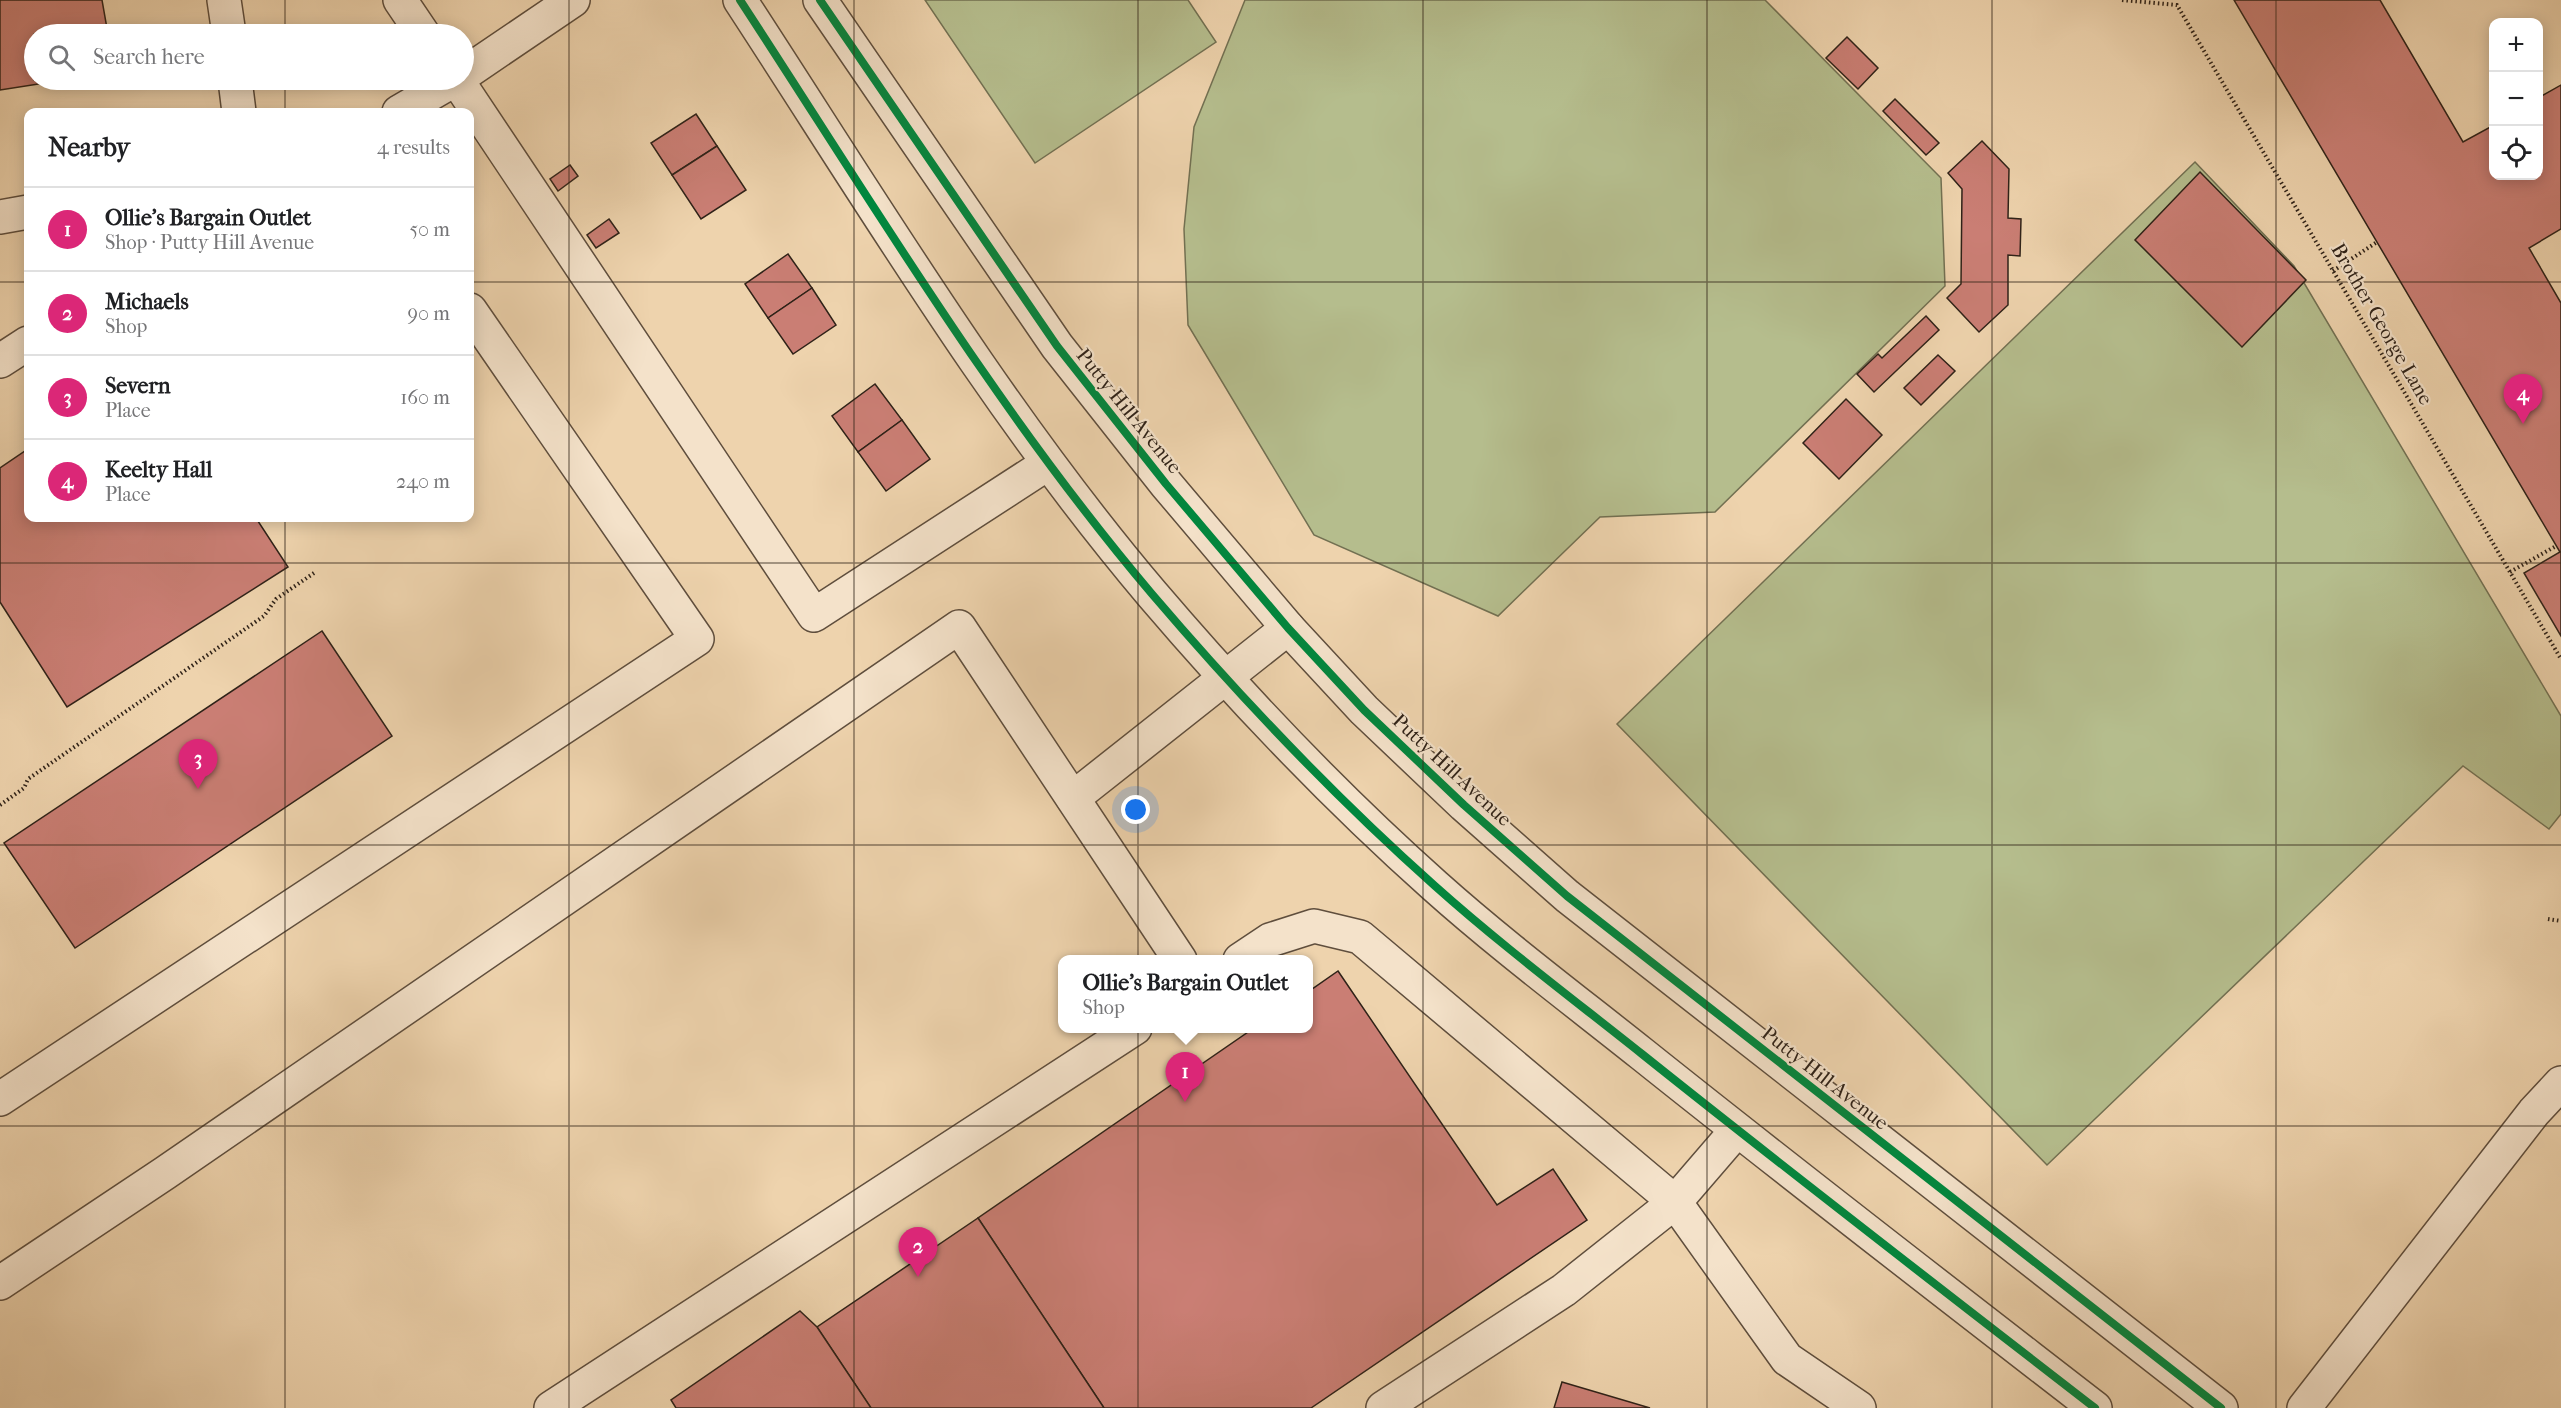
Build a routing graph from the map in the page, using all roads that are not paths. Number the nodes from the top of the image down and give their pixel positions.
1 (224, 0) edge
2 (400, 0) edge
3 (573, 0) edge
4 (740, 0) edge
5 (820, 0) edge
6 (228, 24) edge
7 (416, 24) edge
8 (474, 67) edge
9 (236, 90) edge
10 (438, 90) edge
11 (463, 90) edge
12 (238, 108) edge
13 (406, 108) edge
14 (24, 213) edge
15 (0, 217) edge
16 (474, 316) edge
17 (24, 346) edge
18 (0, 361) edge
19 (1047, 464) junction
20 (1288, 628) junction
21 (1227, 677) junction
22 (1073, 798) junction
23 (1177, 955) edge
24 (1248, 955) edge
25 (1129, 1033) edge
26 (2561, 1083) edge
27 (0, 1099) edge
28 (1737, 1130) junction
29 (1675, 1202) junction
30 (0, 1283) edge
31 (551, 1408) edge
32 (1383, 1408) edge
33 (1859, 1408) edge
34 (2095, 1408) edge
35 (2221, 1408) edge
36 (2304, 1408) edge

1 - 6 street
2 - 7 street
3 - 8 street
4 - 19 street
5 - 20 street, Putty Hill Avenue
9 - 12 street
10 - 13 street
11 - 19 street
14 - 15 street
16 - 27 street
17 - 18 street
19 - 21 street
20 - 21 street
20 - 35 street, Putty Hill Avenue
21 - 22 street
21 - 28 street
22 - 23 street
22 - 30 street
24 - 29 street
25 - 31 street
26 - 36 street
28 - 29 street
28 - 34 street
29 - 32 street
29 - 33 street

